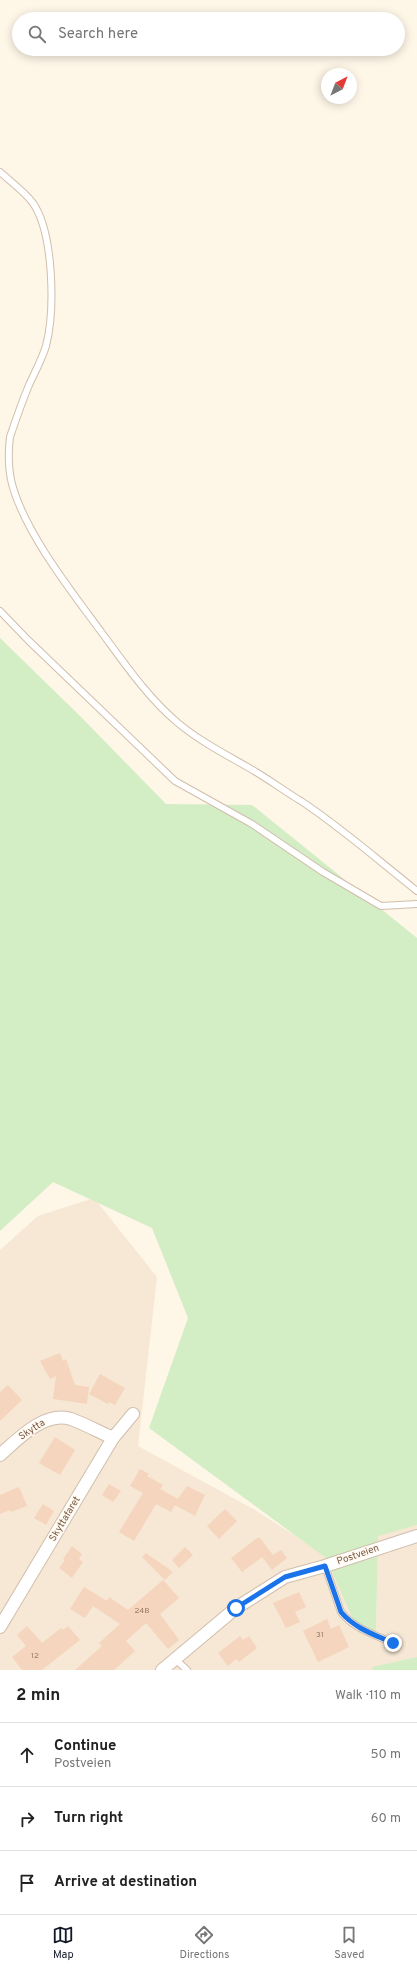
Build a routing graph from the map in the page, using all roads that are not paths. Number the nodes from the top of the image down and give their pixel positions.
1 (0, 172) edge
2 (0, 611) edge
3 (417, 891) edge
4 (417, 904) edge
5 (133, 1414) dead end
6 (113, 1438) junction
7 (0, 1455) edge
8 (417, 1536) edge
9 (325, 1566) junction
10 (0, 1627) edge
11 (393, 1643) dead end
12 (174, 1658) junction
13 (162, 1670) edge
14 (187, 1670) edge

1 - 3 lane
2 - 4 lane
5 - 6 street, Skyttafaret
6 - 7 street, Skytta
6 - 10 street, Skyttafaret
8 - 9 street, Postveien
9 - 11 lane
9 - 12 street, Postveien
12 - 13 street, Postveien
12 - 14 lane

